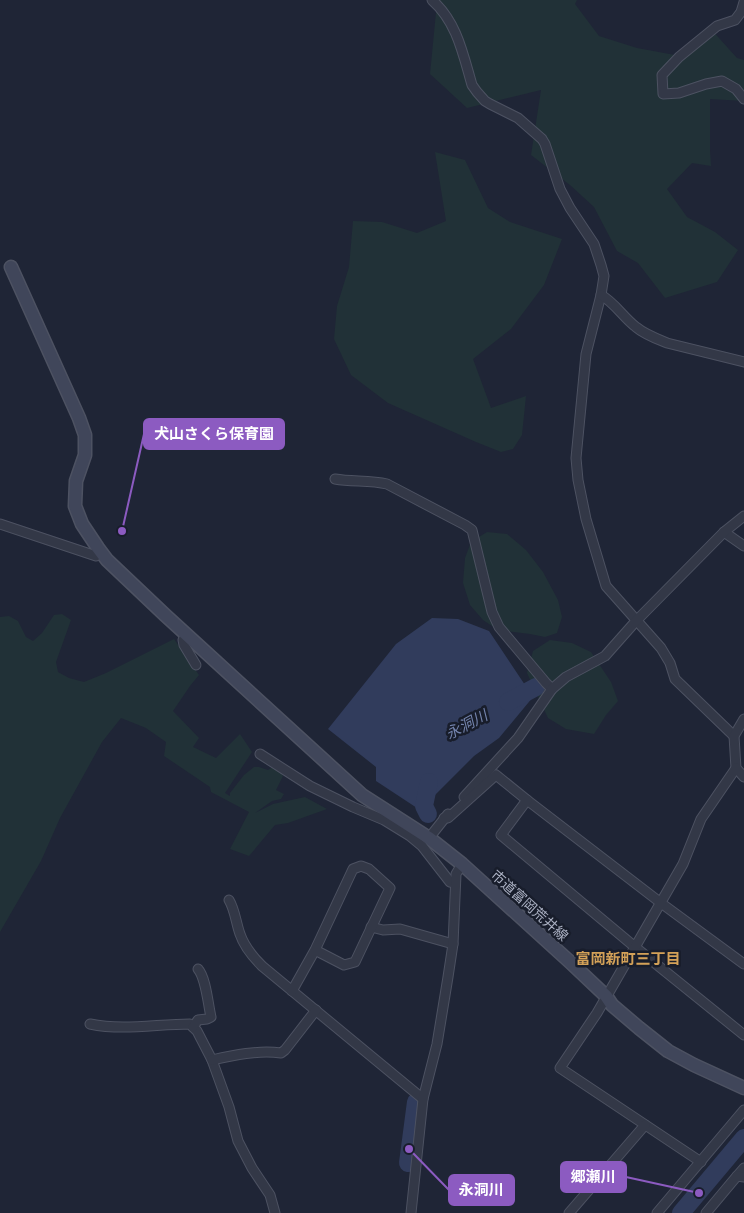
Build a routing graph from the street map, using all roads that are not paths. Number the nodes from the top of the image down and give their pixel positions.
1 (432, 0) edge
2 (744, 2) edge
3 (744, 99) edge
4 (11, 266) dead end
5 (601, 295) junction
6 (744, 362) edge
7 (335, 480) dead end
8 (744, 516) edge
9 (0, 524) edge
10 (724, 532) junction
11 (744, 546) edge
12 (101, 552) junction
13 (636, 622) junction
14 (186, 634) junction
15 (196, 665) dead end
16 (552, 689) junction
17 (744, 719) edge
18 (734, 736) junction
19 (260, 754) dead end
20 (736, 768) junction
21 (744, 777) edge
22 (527, 800) junction
23 (444, 818) junction
24 (429, 838) junction
25 (462, 864) junction
26 (455, 882) junction
27 (229, 900) dead end
28 (661, 903) junction
29 (371, 927) junction
30 (452, 944) junction
31 (635, 947) junction
32 (315, 950) junction
33 (744, 964) edge
34 (198, 969) dead end
35 (292, 990) junction
36 (606, 996) junction
37 (316, 1010) junction
38 (90, 1024) dead end
39 (193, 1027) junction
40 (744, 1034) edge
41 (212, 1060) junction
42 (744, 1088) edge
43 (423, 1099) junction
44 (744, 1110) edge
45 (645, 1125) junction
46 (701, 1162) junction
47 (744, 1168) edge
48 (741, 1176) edge
49 (275, 1213) edge
50 (411, 1213) edge
51 (569, 1213) edge
52 (657, 1213) edge
53 (706, 1213) edge

1 - 5 street
2 - 3 street
4 - 12 street, 市道富岡荒井線
5 - 6 street
5 - 13 street
7 - 16 street
8 - 10 street
9 - 12 street
10 - 11 street
10 - 13 street
12 - 14 street, 市道富岡荒井線
13 - 16 street
13 - 18 street
14 - 15 street
14 - 24 street, 市道富岡荒井線
16 - 23 street
17 - 18 street
18 - 20 street
19 - 26 street
20 - 21 street
20 - 28 street
22 - 23 street
22 - 28 street
22 - 31 street
23 - 24 street
24 - 25 street, 市道富岡荒井線
25 - 26 street
25 - 36 street, 市道富岡荒井線
26 - 30 street
27 - 35 street
28 - 31 street
28 - 33 street
29 - 30 street
29 - 32 street
29 - 32 street
30 - 43 street
31 - 36 street
31 - 40 street
32 - 35 street
34 - 39 street
35 - 37 street
36 - 42 street, 市道富岡荒井線
36 - 45 street
37 - 41 street
37 - 43 street
38 - 39 street
39 - 41 street
41 - 49 street
43 - 50 street
44 - 46 street
45 - 46 street
45 - 51 street
46 - 52 street
47 - 48 street
48 - 53 street

